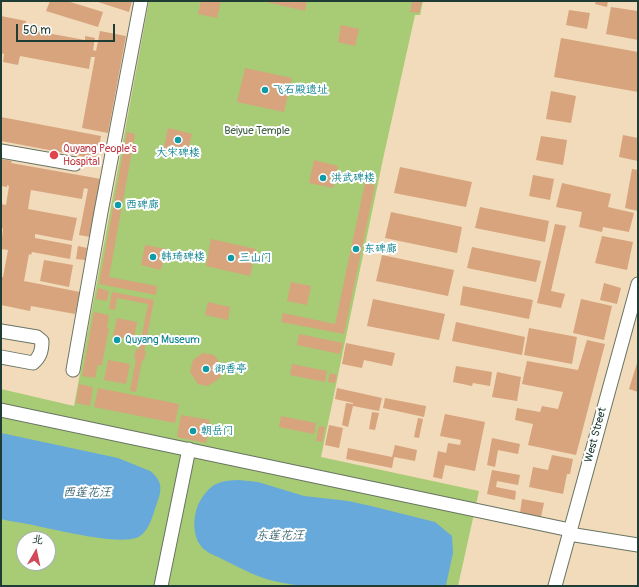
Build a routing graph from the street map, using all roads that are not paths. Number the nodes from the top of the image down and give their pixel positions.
1 (141, 1) edge
2 (1, 151) edge
3 (75, 164) dead end
4 (638, 284) edge
5 (1, 331) edge
6 (1, 357) edge
7 (73, 370) dead end
8 (1, 410) edge
9 (189, 449) junction
10 (570, 532) junction
11 (638, 545) edge
12 (161, 586) edge
13 (555, 586) edge

1 - 7 street
2 - 3 street
4 - 10 street, West Street
5 - 6 street
8 - 9 street
9 - 10 street
9 - 12 street
10 - 11 street
10 - 13 street, West Street

